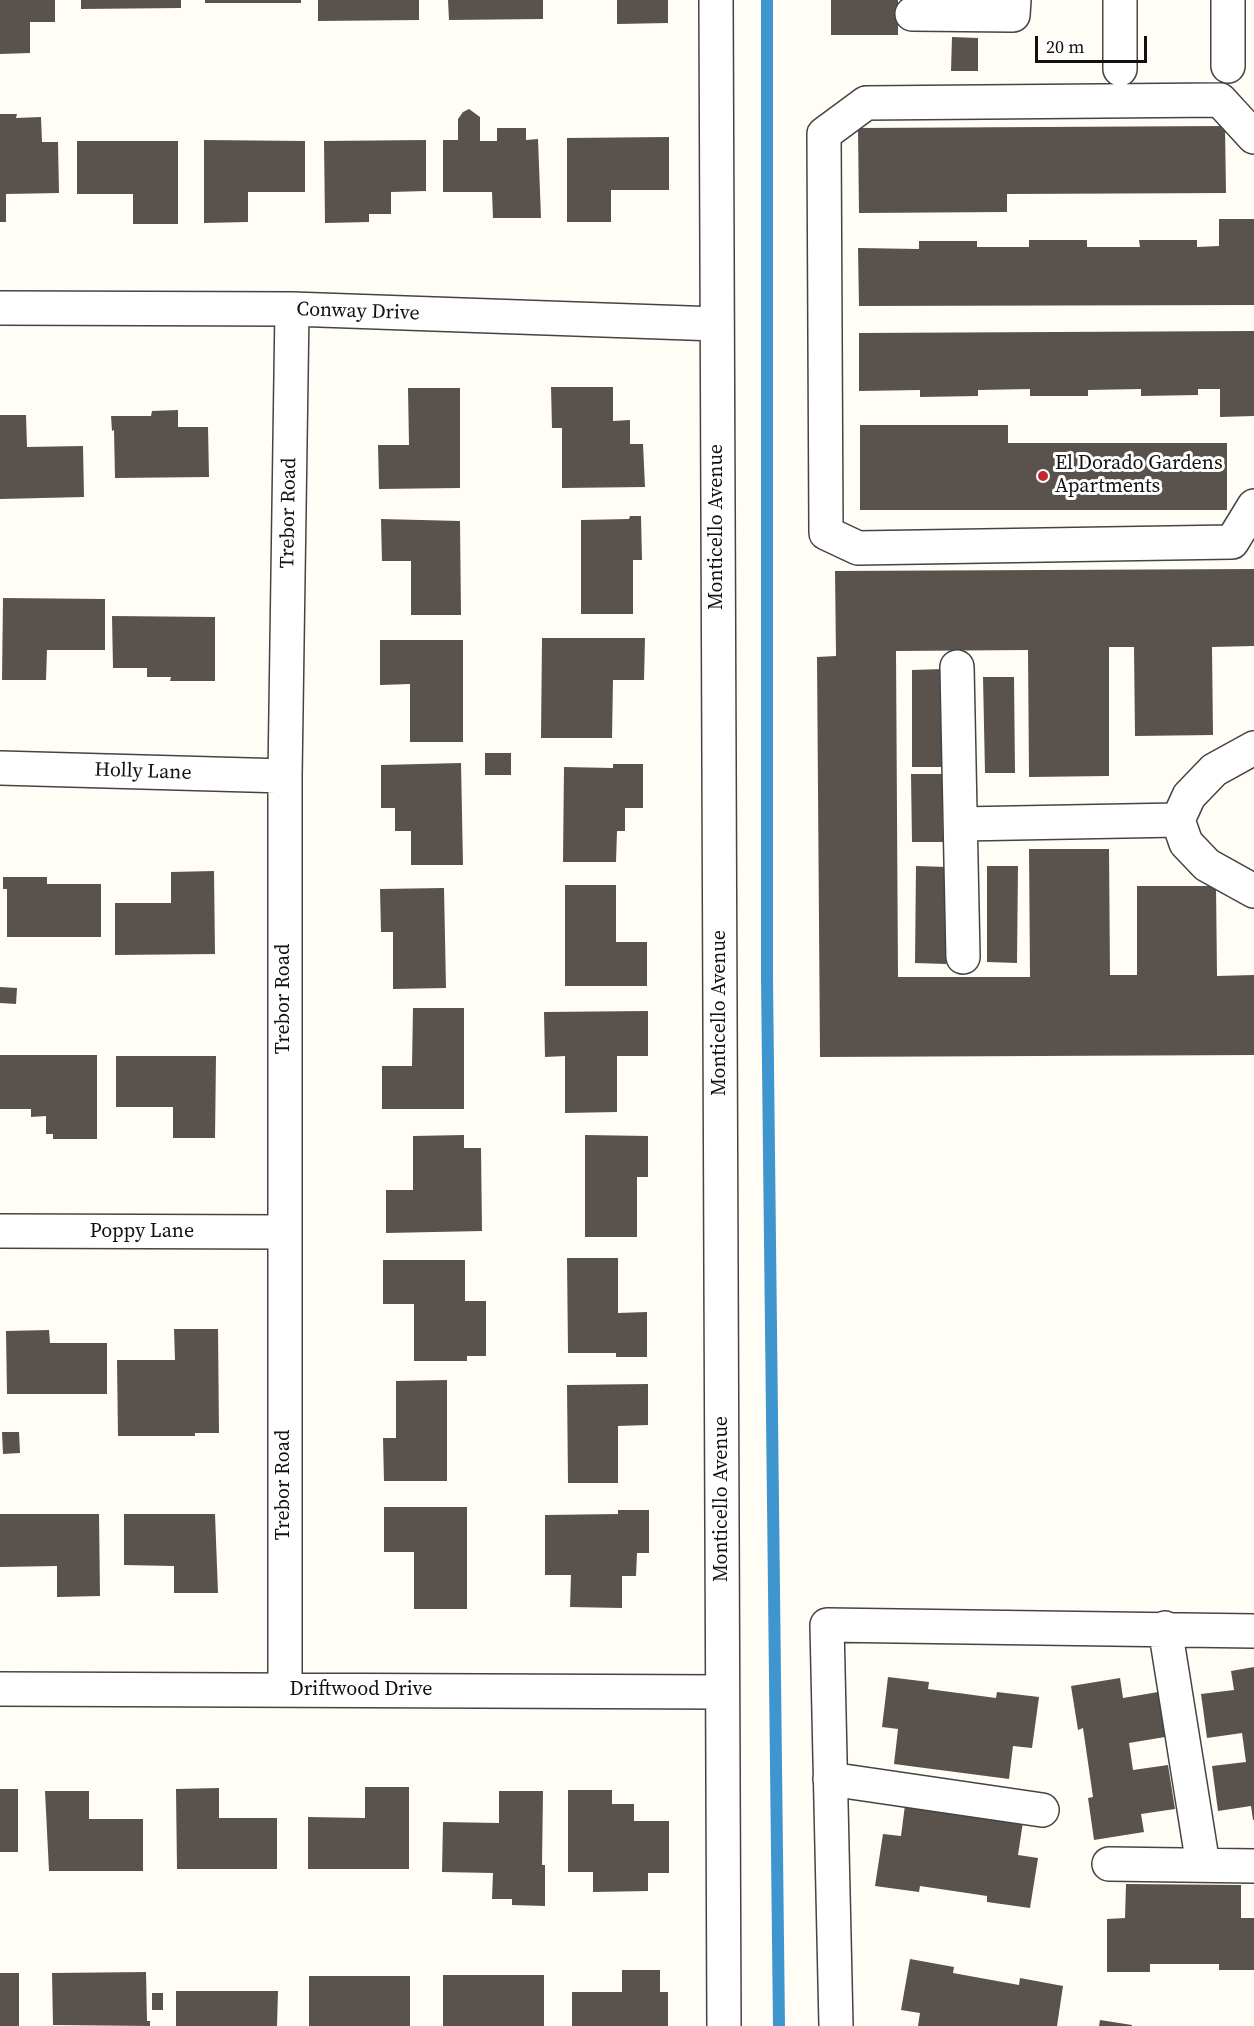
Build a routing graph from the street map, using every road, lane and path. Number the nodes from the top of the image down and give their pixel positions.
1 (716, 0) edge
2 (1014, 0) edge
3 (1120, 0) edge
4 (1228, 0) edge
5 (912, 14) dead end
6 (1228, 66) dead end
7 (1120, 69) dead end
8 (1254, 137) edge
9 (0, 308) edge
10 (292, 309) junction
11 (717, 324) junction
12 (1254, 506) edge
13 (957, 667) dead end
14 (1254, 748) edge
15 (0, 768) edge
16 (285, 777) junction
17 (1178, 820) junction
18 (961, 824) junction
19 (1254, 891) edge
20 (963, 957) dead end
21 (0, 1231) edge
22 (283, 1232) junction
23 (1165, 1628) junction
24 (1254, 1630) edge
25 (0, 1689) edge
26 (285, 1689) junction
27 (722, 1692) junction
28 (830, 1779) junction
29 (1042, 1810) dead end
30 (1109, 1864) dead end
31 (1203, 1865) junction
32 (1254, 1866) edge
33 (724, 2026) edge
34 (836, 2026) edge

1 - 11 street, Monticello Avenue
2 - 5 street
3 - 7 street
4 - 6 street
8 - 12 street
9 - 10 street, Conway Drive
10 - 11 street, Conway Drive
10 - 16 street, Trebor Road
11 - 27 street, Monticello Avenue
13 - 18 street
14 - 17 street
15 - 16 street, Holly Lane
16 - 22 street, Trebor Road
17 - 18 street
17 - 19 street
18 - 20 street
21 - 22 street, Poppy Lane
22 - 26 street, Trebor Road
23 - 24 street
23 - 28 street
23 - 31 street
25 - 26 street, Driftwood Drive
26 - 27 street, Driftwood Drive
27 - 33 street, Monticello Avenue
28 - 29 street
28 - 34 street
30 - 31 street
31 - 32 street

